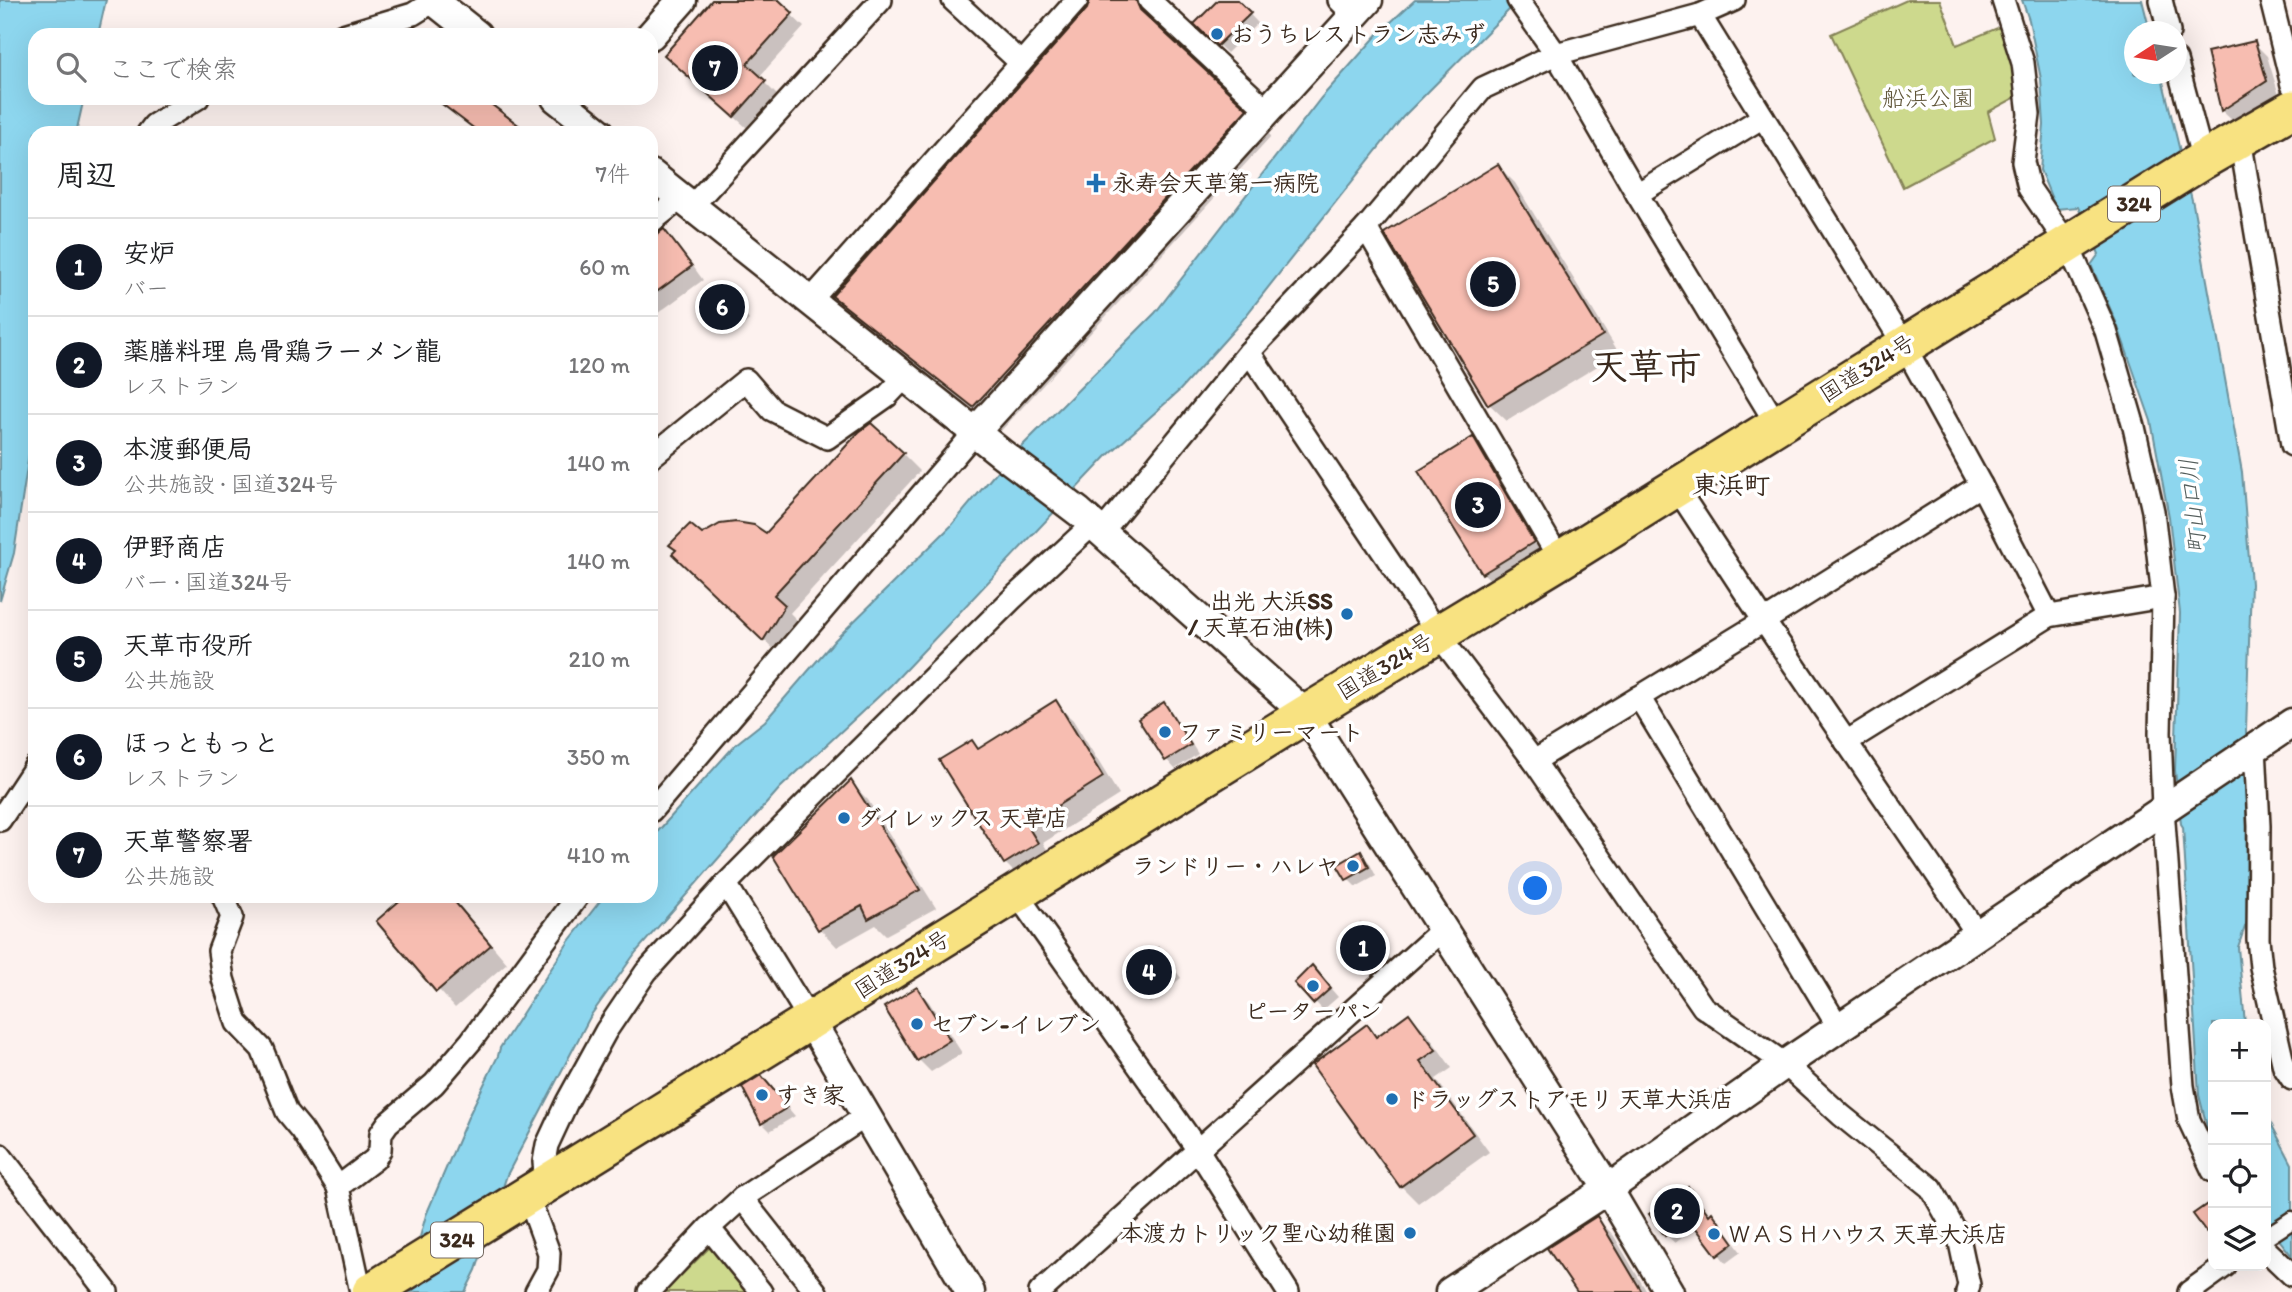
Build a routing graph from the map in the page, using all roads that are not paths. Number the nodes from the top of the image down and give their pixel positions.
1 (682, 0) edge
2 (881, 0) edge
3 (953, 0) edge
4 (1077, 0) edge
5 (1149, 0) edge
6 (1734, 0) edge
7 (2003, 0) edge
8 (2161, 0) edge
9 (2271, 0) edge
10 (434, 1) edge
11 (1520, 2) edge
12 (1353, 5) edge
13 (1700, 15) junction
14 (2166, 21) edge
15 (366, 28) edge
16 (468, 28) edge
17 (657, 28) edge
18 (1556, 54) junction
19 (1021, 63) junction
20 (2181, 84) edge
21 (2292, 85) edge
22 (187, 105) edge
23 (570, 105) edge
24 (2292, 109) edge
25 (1267, 110) junction
26 (591, 116) edge
27 (1763, 117) junction
28 (154, 126) edge
29 (2240, 139) junction
30 (2196, 164) junction
31 (658, 180) edge
32 (1637, 194) junction
33 (686, 202) junction
34 (658, 218) edge
35 (1366, 228) junction
36 (2073, 242) junction
37 (810, 301) junction
38 (1904, 345) junction
39 (1249, 352) junction
40 (905, 377) junction
41 (1777, 425) junction
42 (975, 432) junction
43 (2292, 445) edge
44 (658, 451) edge
45 (1981, 485) junction
46 (1676, 487) junction
47 (1091, 522) junction
48 (1560, 560) junction
49 (2163, 597) junction
50 (2049, 616) junction
51 (1765, 621) junction
52 (1438, 634) junction
53 (1639, 697) junction
54 (1306, 714) junction
55 (2292, 723) edge
56 (1846, 743) junction
57 (2252, 749) junction
58 (1534, 761) junction
59 (28, 778) edge
60 (658, 803) edge
61 (2166, 806) junction
62 (0, 820) edge
63 (726, 884) junction
64 (1016, 893) junction
65 (226, 903) edge
66 (573, 903) edge
67 (1443, 929) junction
68 (1978, 935) junction
69 (810, 1020) junction
70 (1839, 1028) junction
71 (1785, 1064) junction
72 (2292, 1079) edge
73 (866, 1116) junction
74 (1198, 1150) junction
75 (0, 1156) edge
76 (2208, 1160) edge
77 (338, 1187) junction
78 (1608, 1189) junction
79 (531, 1195) junction
80 (742, 1198) junction
81 (2292, 1220) edge
82 (709, 1228) junction
83 (2271, 1234) edge
84 (2271, 1255) edge
85 (2218, 1271) edge
86 (2292, 1275) edge
87 (384, 1285) edge
88 (540, 1290) edge
89 (107, 1292) edge
90 (361, 1292) edge
91 (649, 1292) edge
92 (761, 1292) edge
93 (816, 1292) edge
94 (970, 1292) edge
95 (1040, 1292) edge
96 (1288, 1292) edge
97 (1450, 1292) edge
98 (1669, 1292) edge
99 (1967, 1292) edge
100 (2189, 1292) edge

1 - 17 street
2 - 33 street
3 - 19 street
4 - 19 street
5 - 25 street
6 - 13 street
7 - 36 street
8 - 14 street
9 - 21 street
10 - 15 street
10 - 16 street
11 - 18 street
12 - 25 street
13 - 18 street
13 - 27 street
18 - 32 street
18 - 35 street
19 - 37 street
20 - 30 street
22 - 28 street
23 - 26 street
24 - 29 highway, 国道324号 / 324
25 - 42 street
27 - 32 street
27 - 38 street
29 - 30 highway, 国道324号 / 324
29 - 43 street
30 - 36 highway, 国道324号 / 324
31 - 33 street
32 - 41 street
33 - 34 street
33 - 37 street
35 - 39 street
35 - 48 street
36 - 38 highway, 国道324号 / 324
36 - 49 street
37 - 40 street
38 - 41 highway, 国道324号 / 324
38 - 45 street
39 - 47 street
39 - 52 street
40 - 42 street
40 - 44 street
41 - 46 highway, 国道324号 / 324
42 - 47 street
42 - 60 street
45 - 50 street
45 - 51 street
46 - 48 highway, 国道324号 / 324
46 - 51 street
47 - 54 street
47 - 63 street
48 - 52 highway, 国道324号 / 324
49 - 50 street
49 - 61 street
50 - 56 street
51 - 53 street
51 - 56 street
52 - 54 highway, 国道324号 / 324
52 - 58 street
53 - 58 street
53 - 70 street
54 - 64 highway, 国道324号 / 324
54 - 67 street
55 - 57 street
56 - 68 street
57 - 61 street
57 - 72 street
58 - 71 street
59 - 62 street
61 - 68 street
61 - 76 street
63 - 69 street
63 - 79 street
64 - 69 highway, 国道324号 / 324
64 - 74 street
65 - 77 street
66 - 77 street
67 - 74 street
67 - 78 street
68 - 70 street
69 - 73 street
69 - 79 highway, 国道324号 / 324
70 - 71 street
71 - 78 street
71 - 99 street
73 - 80 street
73 - 94 street
74 - 95 street
74 - 96 street
75 - 89 street
77 - 90 street
78 - 97 street
78 - 98 street
79 - 87 highway, 国道324号 / 324
79 - 88 street
80 - 82 street
80 - 93 street
81 - 83 street
82 - 91 street
82 - 92 street
84 - 86 street
85 - 100 street

